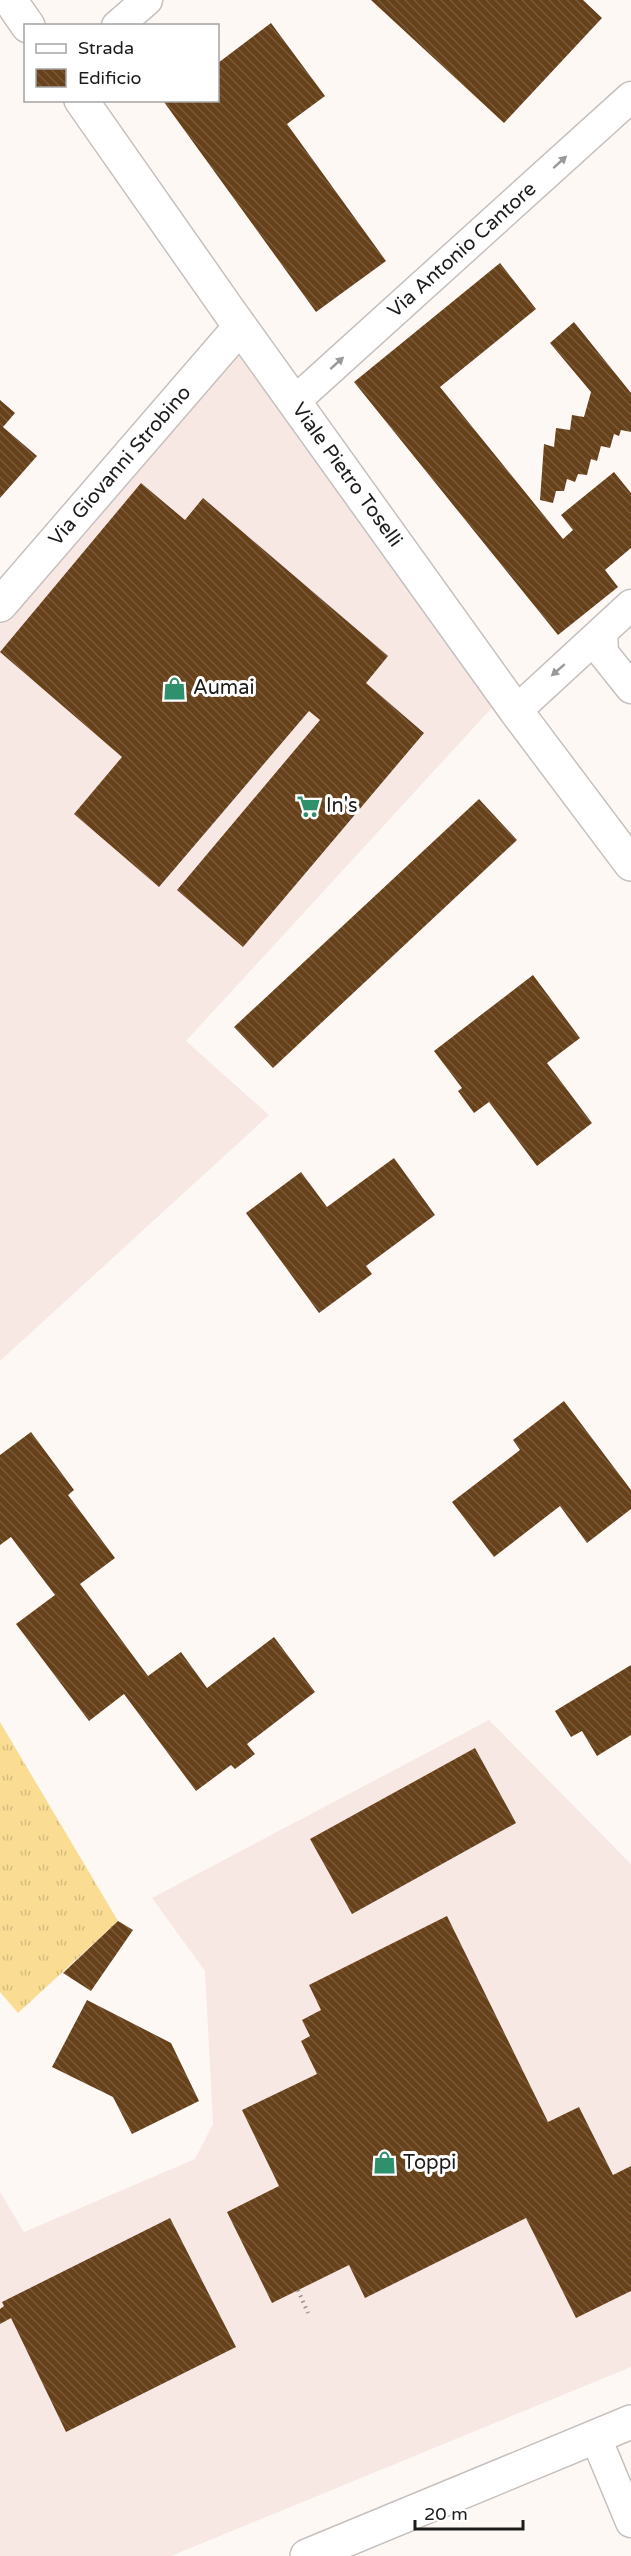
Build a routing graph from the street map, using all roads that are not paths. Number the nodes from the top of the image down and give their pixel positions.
1 (10, 0) edge
2 (147, 0) edge
3 (27, 24) edge
4 (119, 24) edge
5 (631, 98) edge
6 (82, 102) edge
7 (240, 327) junction
8 (294, 402) junction
9 (0, 605) edge
10 (631, 605) edge
11 (602, 633) junction
12 (631, 688) edge
13 (516, 711) junction
14 (627, 849) edge
15 (631, 2422) edge
16 (596, 2438) junction
17 (631, 2522) edge
18 (307, 2556) edge

1 - 3 main road
2 - 4 street
8 -> 5 street, Via Antonio Cantore
6 - 7 main road, Viale Pietro Toselli
7 - 8 main road, Viale Pietro Toselli
7 - 9 main road, Via Giovanni Strobino
8 - 13 main road, Viale Pietro Toselli
10 - 11 street
11 - 12 street
11 -> 13 street
13 - 14 main road, Viale Pietro Toselli
15 - 16 main road
16 - 17 street
16 - 18 main road

